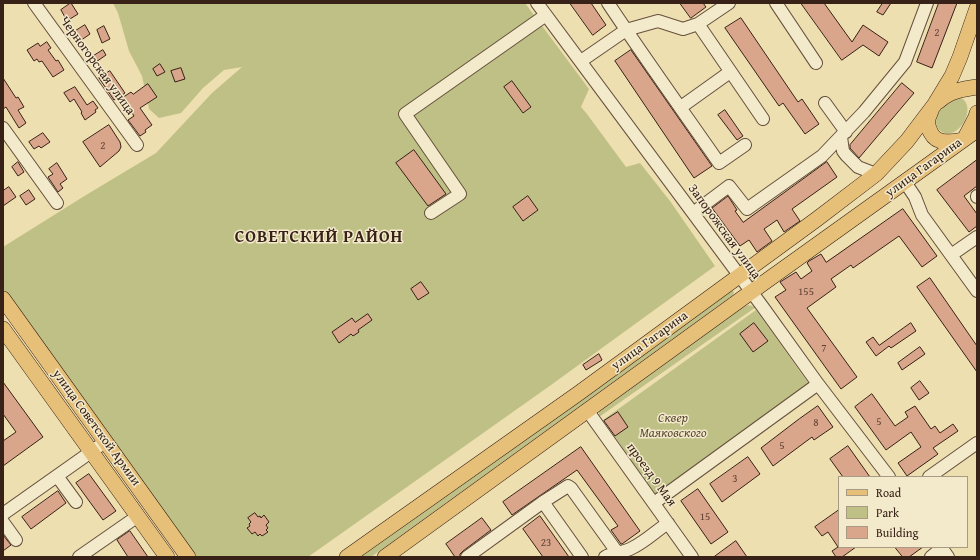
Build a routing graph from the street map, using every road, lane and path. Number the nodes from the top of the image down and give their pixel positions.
1 (34, 3) edge
2 (537, 3) edge
3 (608, 3) edge
4 (729, 3) edge
5 (776, 3) edge
6 (927, 3) edge
7 (977, 8) edge
8 (546, 15) junction
9 (698, 24) junction
10 (626, 30) junction
11 (581, 61) junction
12 (816, 63) dead end
13 (730, 72) junction
14 (977, 87) edge
15 (825, 103) dead end
16 (681, 107) junction
17 (933, 108) junction
18 (977, 113) edge
19 (763, 119) dead end
20 (3, 128) edge
21 (977, 130) edge
22 (843, 134) junction
23 (964, 139) junction
24 (137, 145) dead end
25 (746, 145) dead end
26 (876, 174) junction
27 (905, 182) junction
28 (58, 203) dead end
29 (431, 213) dead end
30 (693, 213) junction
31 (977, 237) edge
32 (951, 255) junction
33 (738, 275) junction
34 (977, 291) edge
35 (751, 292) junction
36 (3, 299) edge
37 (6, 339) edge
38 (818, 384) junction
39 (587, 410) junction
40 (105, 442) junction
41 (977, 443) edge
42 (92, 452) junction
43 (57, 476) junction
44 (887, 476) edge
45 (930, 476) edge
46 (76, 502) dead end
47 (543, 502) junction
48 (654, 503) junction
49 (3, 514) edge
50 (138, 516) junction
51 (3, 522) edge
52 (668, 523) junction
53 (16, 540) dead end
54 (944, 551) edge
55 (617, 552) junction
56 (79, 557) edge
57 (167, 557) edge
58 (188, 557) edge
59 (347, 557) edge
60 (385, 557) edge
61 (467, 557) edge
62 (582, 557) edge
63 (605, 557) edge
64 (692, 557) edge
65 (930, 557) edge

1 - 24 street, Черногорская улица
2 - 8 street, Запорожская улица
3 - 10 street
4 - 9 street
5 - 12 street
6 - 22 street
7 - 17 main road
8 - 11 street, Запорожская улица
8 - 29 street
9 - 10 street
9 - 13 street
10 - 11 street
10 - 16 street
11 - 30 street, Запорожская улица
13 - 16 street
13 - 19 street
14 - 17 main road
15 - 22 street
16 - 25 street
17 - 23 main road
17 - 26 main road, улица Гагарина
18 - 23 main road
20 - 28 street
21 - 23 main road, улица Гагарина
22 - 26 street
22 - 30 street
23 - 27 main road, улица Гагарина
26 - 33 main road, улица Гагарина
27 - 32 street
27 - 35 main road, улица Гагарина
30 - 33 street, Запорожская улица
31 - 32 street
32 - 34 street
33 - 35 street, Запорожская улица
33 - 59 main road, улица Гагарина
35 - 38 street, Запорожская улица
35 - 39 main road, улица Гагарина
36 - 40 main road, улица Советской Армии
37 - 42 main road, улица Советской Армии
38 - 44 street, Запорожская улица
38 - 48 street
39 - 48 street, проезд 9 Мая
39 - 60 main road, улица Гагарина
40 - 42 street
40 - 58 main road, улица Советской Армии
41 - 45 street
42 - 43 street
42 - 50 main road, улица Советской Армии
43 - 46 street
43 - 49 street
47 - 55 street
47 - 61 street
47 - 62 street
48 - 52 street, проезд 9 Мая
50 - 56 street
50 - 57 main road, улица Советской Армии
51 - 53 street
52 - 55 street
52 - 64 street, проезд 9 Мая
54 - 65 street
55 - 63 street

